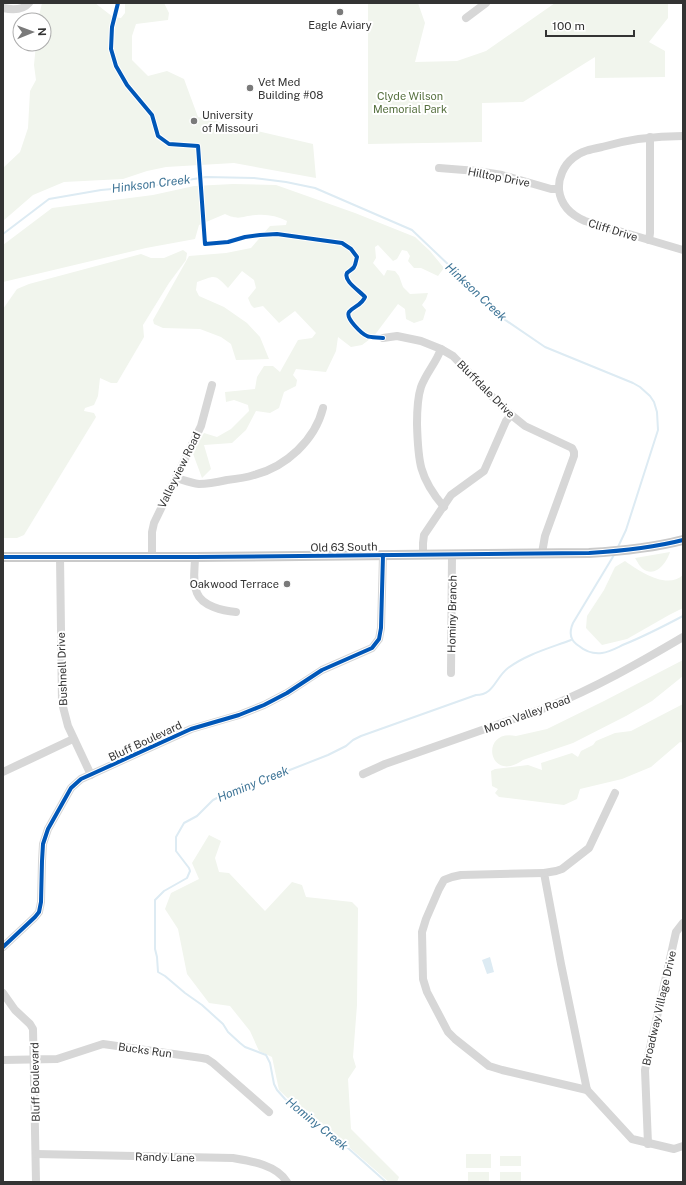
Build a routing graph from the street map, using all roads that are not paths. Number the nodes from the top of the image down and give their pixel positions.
1 (29, 3) edge
2 (486, 3) edge
3 (3, 8) edge
4 (466, 18) dead end
5 (683, 136) edge
6 (650, 137) junction
7 (439, 168) dead end
8 (559, 189) junction
9 (649, 240) junction
10 (683, 250) edge
11 (383, 338) dead end
12 (442, 349) junction
13 (212, 385) dead end
14 (323, 408) dead end
15 (511, 415) junction
16 (176, 478) junction
17 (444, 507) junction
18 (683, 540) edge
19 (542, 553) junction
20 (423, 554) junction
21 (383, 555) junction
22 (452, 555) junction
23 (3, 557) edge
24 (60, 557) junction
25 (152, 557) junction
26 (195, 558) junction
27 (236, 612) dead end
28 (683, 637) edge
29 (451, 674) dead end
30 (73, 739) junction
31 (3, 772) edge
32 (363, 774) dead end
33 (91, 775) junction
34 (615, 793) dead end
35 (544, 873) junction
36 (683, 923) edge
37 (3, 947) edge
38 (3, 993) edge
39 (3, 1060) edge
40 (34, 1060) junction
41 (587, 1090) junction
42 (269, 1112) dead end
43 (648, 1144) junction
44 (683, 1146) edge
45 (36, 1154) junction
46 (36, 1182) edge
47 (288, 1182) edge

1 - 3 street
2 - 4 street
5 - 6 street
6 - 8 street
6 - 9 street
7 - 8 street, Hilltop Drive
8 - 9 street, Cliff Drive
9 - 10 street, Cliff Drive
11 - 12 street, Bluffdale Drive
12 - 15 street, Bluffdale Drive
12 - 17 street
13 - 16 street, Valleyview Road
14 - 16 street
15 - 17 street
15 - 19 street, Bluffdale Drive
16 - 25 street, Valleyview Road
17 - 20 street
18 - 19 main road, Old 63 South
19 - 22 main road, Old 63 South
20 - 21 main road, Old 63 South
20 - 22 main road, Old 63 South
21 - 26 main road, Old 63 South
21 - 33 street, Bluff Boulevard
22 - 29 street, Hominy Branch
23 - 24 main road, Old 63 South
24 - 25 main road, Old 63 South
24 - 30 street, Bushnell Drive
25 - 26 main road, Old 63 South
26 - 27 street
28 - 32 street, Moon Valley Road
30 - 31 street
30 - 33 street, Bushnell Drive
33 - 37 street, Bluff Boulevard
34 - 35 street
35 - 41 street
35 - 41 street
36 - 43 street, Broadway Village Drive
38 - 40 street, Bluff Boulevard
39 - 40 street, Bucks Run
40 - 42 street, Bucks Run
40 - 45 street, Bluff Boulevard
41 - 43 street
43 - 44 street
45 - 46 street, Bluff Boulevard
45 - 47 street, Randy Lane

